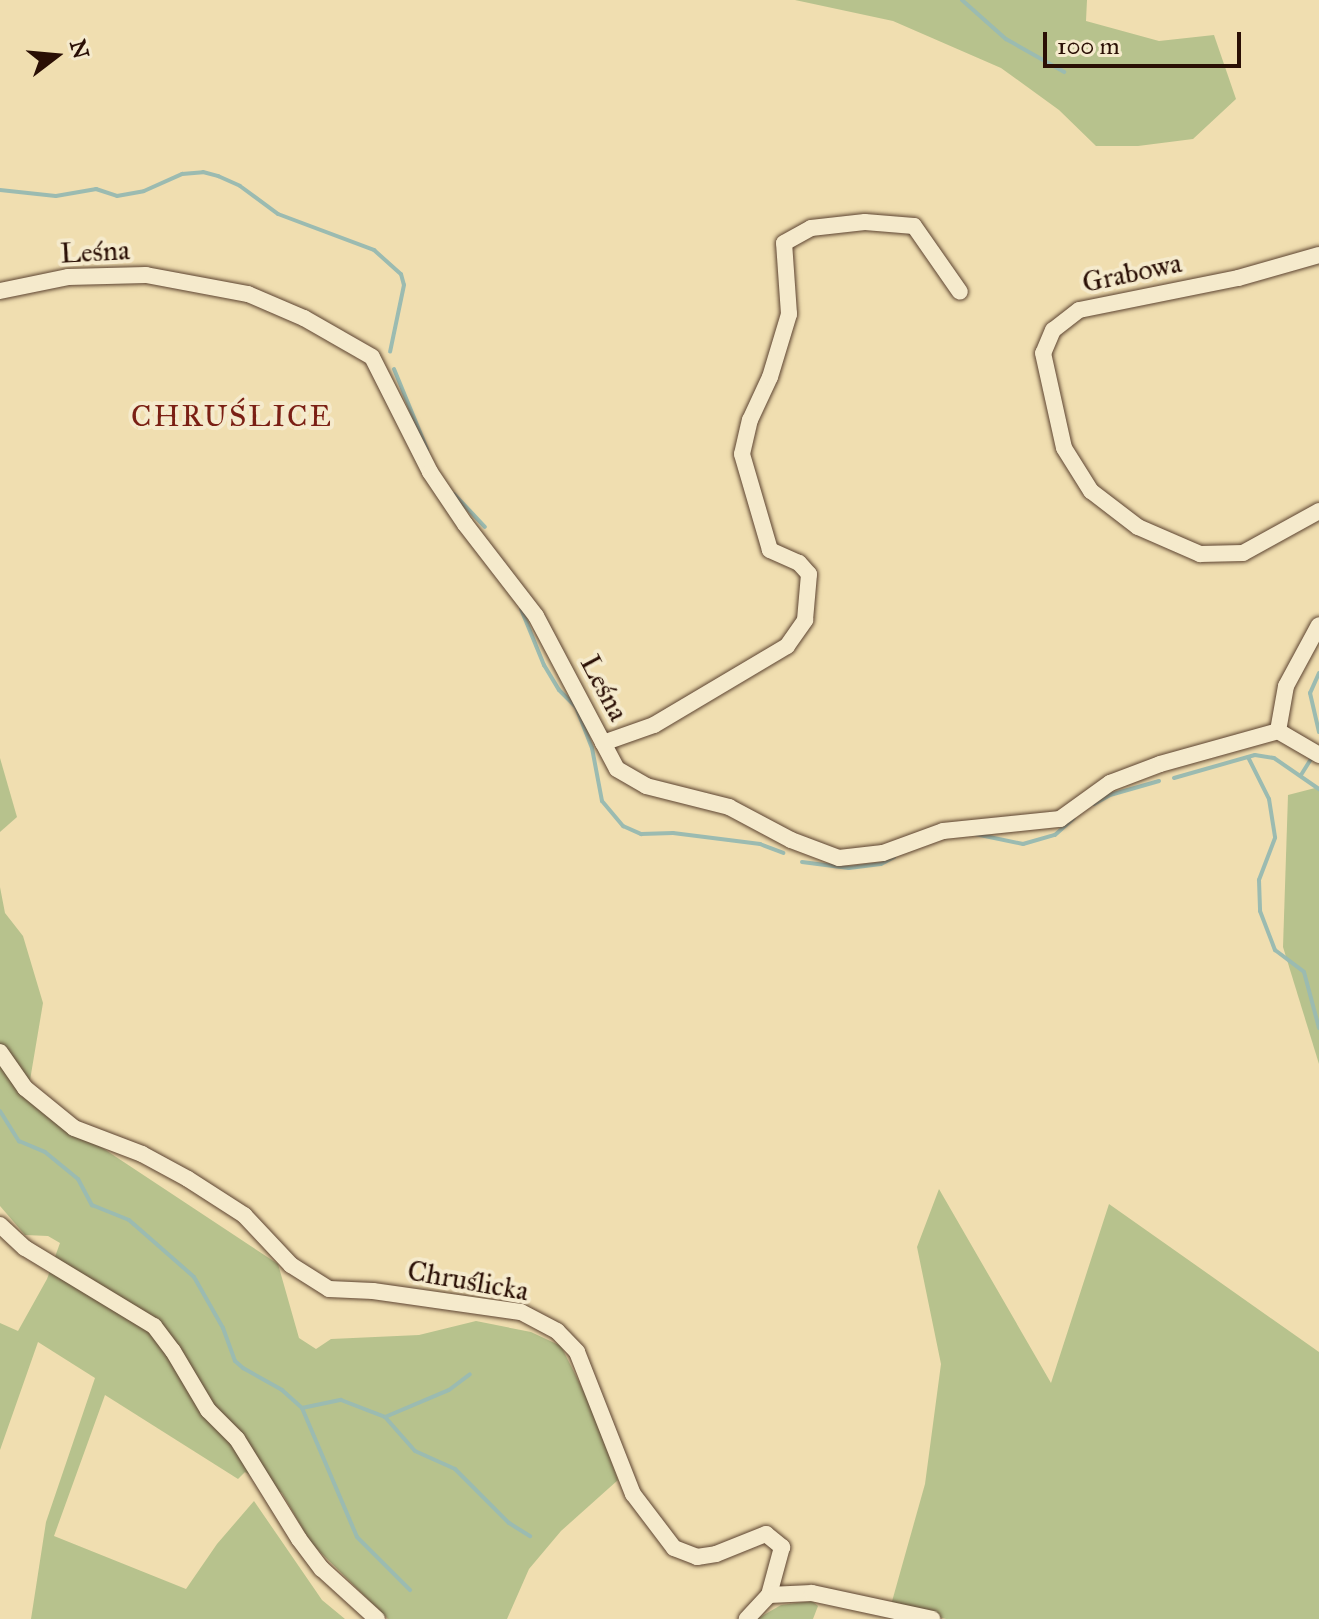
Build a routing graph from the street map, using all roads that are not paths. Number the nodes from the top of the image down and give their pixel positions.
1 (1319, 255) edge
2 (0, 291) edge
3 (960, 292) dead end
4 (1319, 511) edge
5 (1319, 625) edge
6 (1301, 658) junction
7 (1319, 660) edge
8 (1279, 725) junction
9 (603, 743) junction
10 (1319, 755) edge
11 (0, 1052) edge
12 (0, 1225) edge
13 (769, 1595) junction
14 (377, 1619) edge
15 (747, 1619) edge
16 (932, 1619) edge

1 - 4 street, Grabowa
2 - 9 street, Leśna
3 - 9 street
5 - 6 street
6 - 7 street
6 - 8 street
8 - 9 street, Leśna
8 - 10 street
11 - 13 street, Chruślicka
12 - 14 street
13 - 15 street, Chruślicka
13 - 16 street

